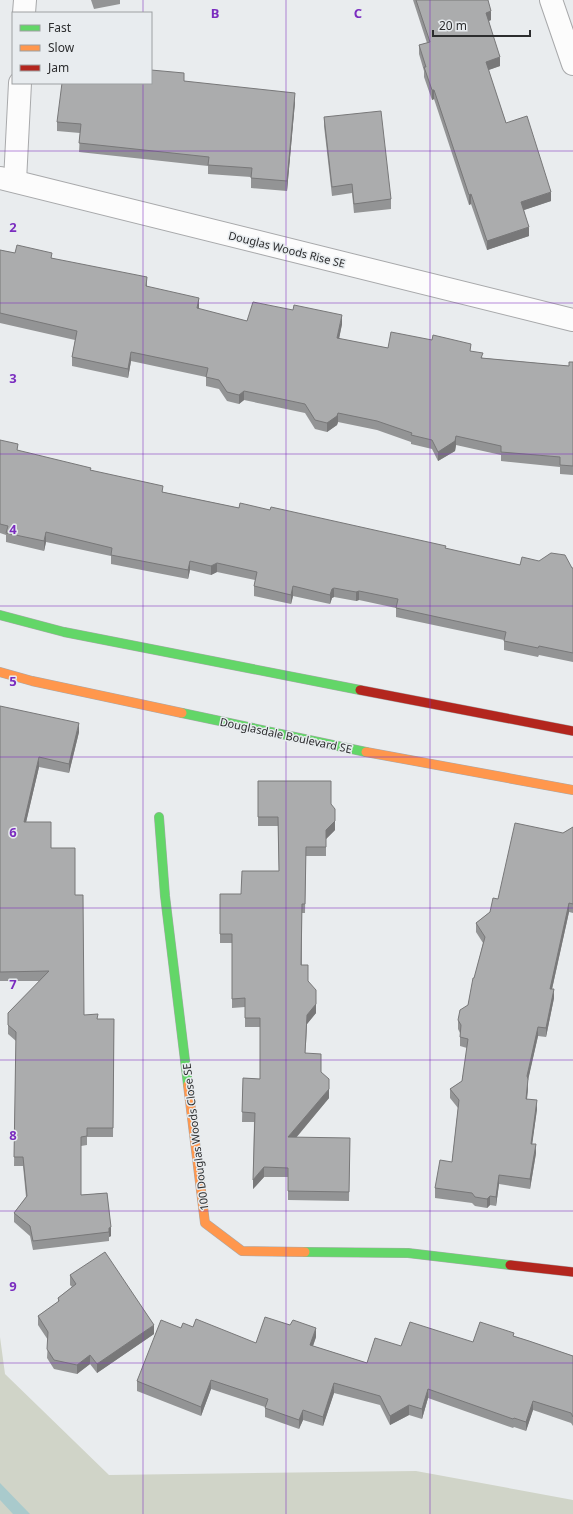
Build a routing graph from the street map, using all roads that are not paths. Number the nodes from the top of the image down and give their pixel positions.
1 (25, 0) edge
2 (551, 0) edge
3 (24, 12) edge
4 (573, 64) edge
5 (20, 84) edge
6 (8, 180) edge
7 (573, 320) edge
8 (0, 615) edge
9 (0, 672) edge
10 (573, 731) edge
11 (573, 790) edge
12 (159, 817) dead end
13 (573, 1272) edge

1 - 3 street
2 - 4 street
5 - 6 street
6 - 7 street, Douglas Woods Rise SE
8 - 10 street
9 - 11 street, Douglasdale Boulevard SE
12 - 13 street, 100 Douglas Woods Close SE

